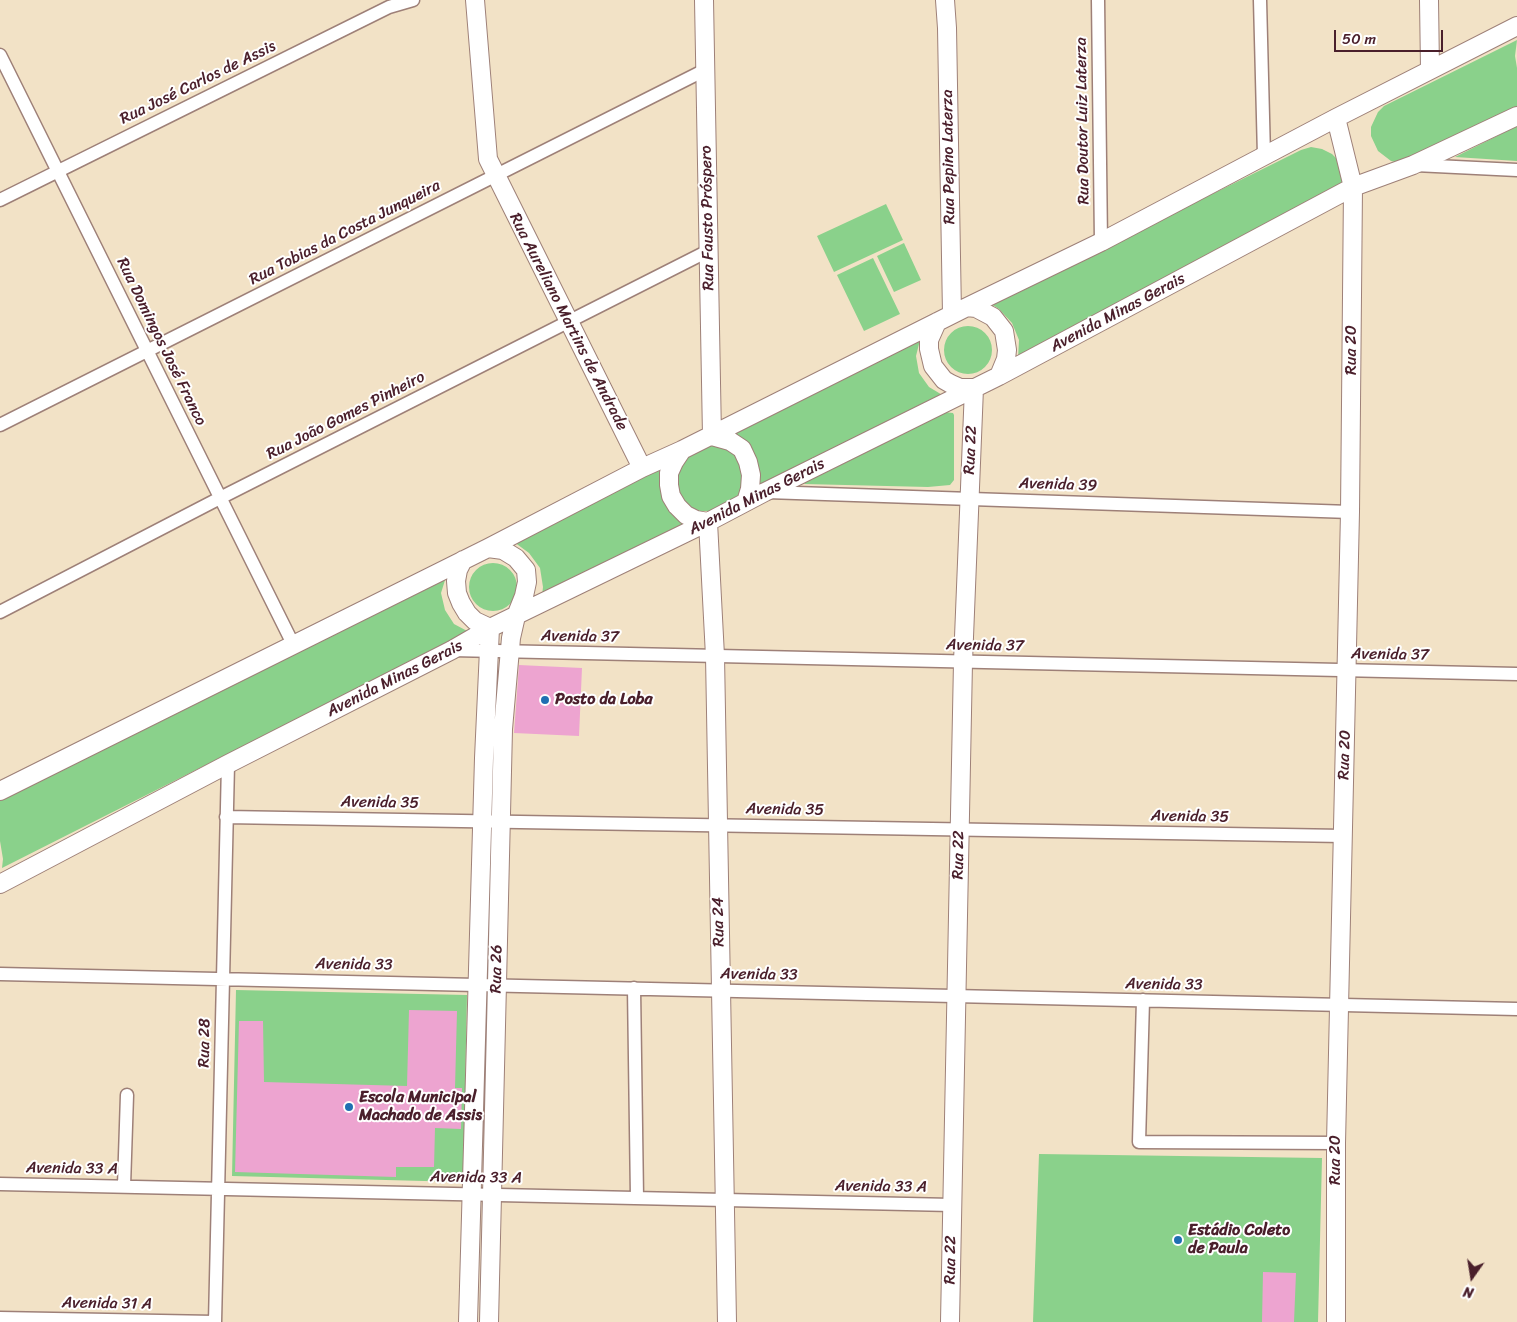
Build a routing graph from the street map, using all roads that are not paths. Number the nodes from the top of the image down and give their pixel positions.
1 (413, 0) edge
2 (475, 0) edge
3 (704, 0) edge
4 (945, 0) edge
5 (1098, 0) edge
6 (1260, 0) edge
7 (1429, 0) edge
8 (1517, 26) edge
9 (0, 55) edge
10 (1430, 69) junction
11 (705, 70) junction
12 (1517, 116) edge
13 (1336, 118) junction
14 (1264, 156) junction
15 (1413, 165) junction
16 (1517, 170) edge
17 (58, 172) junction
18 (495, 176) junction
19 (1353, 187) junction
20 (0, 200) edge
21 (1101, 242) junction
22 (708, 251) junction
23 (952, 314) junction
24 (568, 322) junction
25 (147, 351) junction
26 (999, 376) junction
27 (974, 388) junction
28 (0, 425) edge
29 (712, 436) junction
30 (682, 450) junction
31 (642, 468) junction
32 (764, 492) junction
33 (220, 498) junction
34 (969, 498) junction
35 (746, 502) junction
36 (1350, 512) junction
37 (708, 522) junction
38 (488, 548) junction
39 (463, 560) junction
40 (0, 612) edge
41 (516, 616) junction
42 (490, 628) junction
43 (293, 644) junction
44 (452, 650) junction
45 (488, 652) junction
46 (508, 652) junction
47 (715, 656) junction
48 (963, 662) junction
49 (1347, 671) junction
50 (1517, 674) edge
51 (486, 729) junction
52 (503, 729) junction
53 (228, 764) junction
54 (0, 791) edge
55 (226, 817) junction
56 (482, 821) junction
57 (501, 821) junction
58 (718, 825) junction
59 (960, 829) junction
60 (1343, 836) junction
61 (0, 884) edge
62 (0, 974) edge
63 (223, 979) junction
64 (478, 984) junction
65 (497, 985) junction
66 (634, 988) junction
67 (721, 990) junction
68 (956, 996) junction
69 (1143, 1000) junction
70 (1340, 1005) junction
71 (1517, 1009) edge
72 (475, 1093) junction
73 (494, 1093) junction
74 (126, 1095) dead end
75 (1336, 1144) junction
76 (0, 1184) edge
77 (124, 1186) junction
78 (218, 1188) junction
79 (472, 1194) junction
80 (492, 1194) junction
81 (637, 1198) junction
82 (724, 1200) junction
83 (952, 1205) junction
84 (0, 1318) edge
85 (215, 1322) edge
86 (468, 1322) edge
87 (489, 1322) edge
88 (727, 1322) edge
89 (950, 1322) edge
90 (1336, 1322) edge

1 - 17 street, Rua José Carlos de Assis
2 - 18 street, Rua Aureliano Martins de Andrade
3 - 11 street, Rua Fausto Próspero
4 - 23 street, Rua Pepino Laterza
5 - 21 street, Rua Doutor Luiz Laterza
6 - 14 street
7 - 10 street
8 - 10 street
9 - 17 street, Rua Domingos José Franco
10 - 13 street
11 - 18 street, Rua Tobias da Costa Junqueira
11 - 22 street, Rua Fausto Próspero
12 - 15 street, Avenida Minas Gerais
13 - 14 street
13 - 19 street, Rua 20
14 - 21 street
15 - 16 street
15 - 19 street, Avenida Minas Gerais
17 - 20 street, Rua José Carlos de Assis
17 - 25 street, Rua Domingos José Franco
18 - 24 street, Rua Aureliano Martins de Andrade
18 - 25 street, Rua Tobias da Costa Junqueira
19 - 26 street, Avenida Minas Gerais
19 - 36 street, Rua 20
21 - 23 street
22 - 24 street, Rua João Gomes Pinheiro
22 - 29 street, Rua Fausto Próspero
23 - 26 street
23 - 27 street
23 - 29 street
24 - 31 street, Rua Aureliano Martins de Andrade
24 - 33 street, Rua João Gomes Pinheiro
25 - 28 street, Rua Tobias da Costa Junqueira
25 - 33 street, Rua Domingos José Franco
26 - 27 street, Avenida Minas Gerais
27 - 32 street, Avenida Minas Gerais
27 - 34 street, Rua 22
29 - 30 street
29 - 35 street
30 - 31 street
30 - 37 street
31 - 38 street
32 - 34 street, Avenida 39
32 - 35 street, Avenida Minas Gerais
33 - 40 street, Rua João Gomes Pinheiro
33 - 43 street, Rua Domingos José Franco
34 - 36 street, Avenida 39
34 - 48 street, Rua 22
35 - 37 street, Avenida Minas Gerais
36 - 49 street, Rua 20
37 - 41 street, Avenida Minas Gerais
37 - 47 street, Rua 24
38 - 39 street
38 - 41 street
39 - 42 street
39 - 43 street
41 - 42 street, Avenida Minas Gerais
41 - 46 street, Rua 26
42 - 44 street, Avenida Minas Gerais
42 - 45 street, Rua 26
43 - 54 street
44 - 45 street, Avenida 37
44 - 53 street, Avenida Minas Gerais
45 - 46 street, Avenida 37
45 - 51 street, Rua 26
46 - 47 street, Avenida 37
46 - 52 street, Rua 26
47 - 48 street, Avenida 37
47 - 58 street, Rua 24
48 - 49 street, Avenida 37
48 - 59 street, Rua 22
49 - 50 street, Avenida 37
49 - 60 street, Rua 20
51 - 52 street
51 - 56 street, Rua 26
52 - 57 street, Rua 26
53 - 55 street, Rua 28
53 - 61 street, Avenida Minas Gerais
55 - 56 street, Avenida 35
55 - 63 street, Rua 28
56 - 57 street, Avenida 35
56 - 64 street, Rua 26
57 - 58 street, Avenida 35
57 - 65 street, Rua 26
58 - 59 street, Avenida 35
58 - 67 street, Rua 24
59 - 60 street, Avenida 35
59 - 68 street, Rua 22
60 - 70 street, Rua 20
62 - 63 street, Avenida 33
63 - 64 street, Avenida 33
63 - 78 street, Rua 28
64 - 65 street, Avenida 33
64 - 72 street, Rua 26
65 - 66 street, Avenida 33
65 - 73 street, Rua 26
66 - 67 street, Avenida 33
66 - 81 street
67 - 68 street, Avenida 33
67 - 82 street, Rua 24
68 - 69 street, Avenida 33
68 - 83 street, Rua 22
69 - 70 street, Avenida 33
69 - 75 street
70 - 71 street, Avenida 33
70 - 75 street, Rua 20
72 - 73 street
72 - 79 street, Rua 26
73 - 80 street, Rua 26
74 - 77 street
75 - 90 street, Rua 20
76 - 77 street, Avenida 33 A
77 - 78 street, Avenida 33 A
78 - 79 street, Avenida 33 A
78 - 85 street, Rua 28
79 - 80 street, Avenida 33 A
79 - 86 street, Rua 26
80 - 81 street, Avenida 33 A
80 - 87 street, Rua 26
81 - 82 street, Avenida 33 A
82 - 83 street, Avenida 33 A
82 - 88 street, Rua 24
83 - 89 street, Rua 22
84 - 85 street, Avenida 31 A

